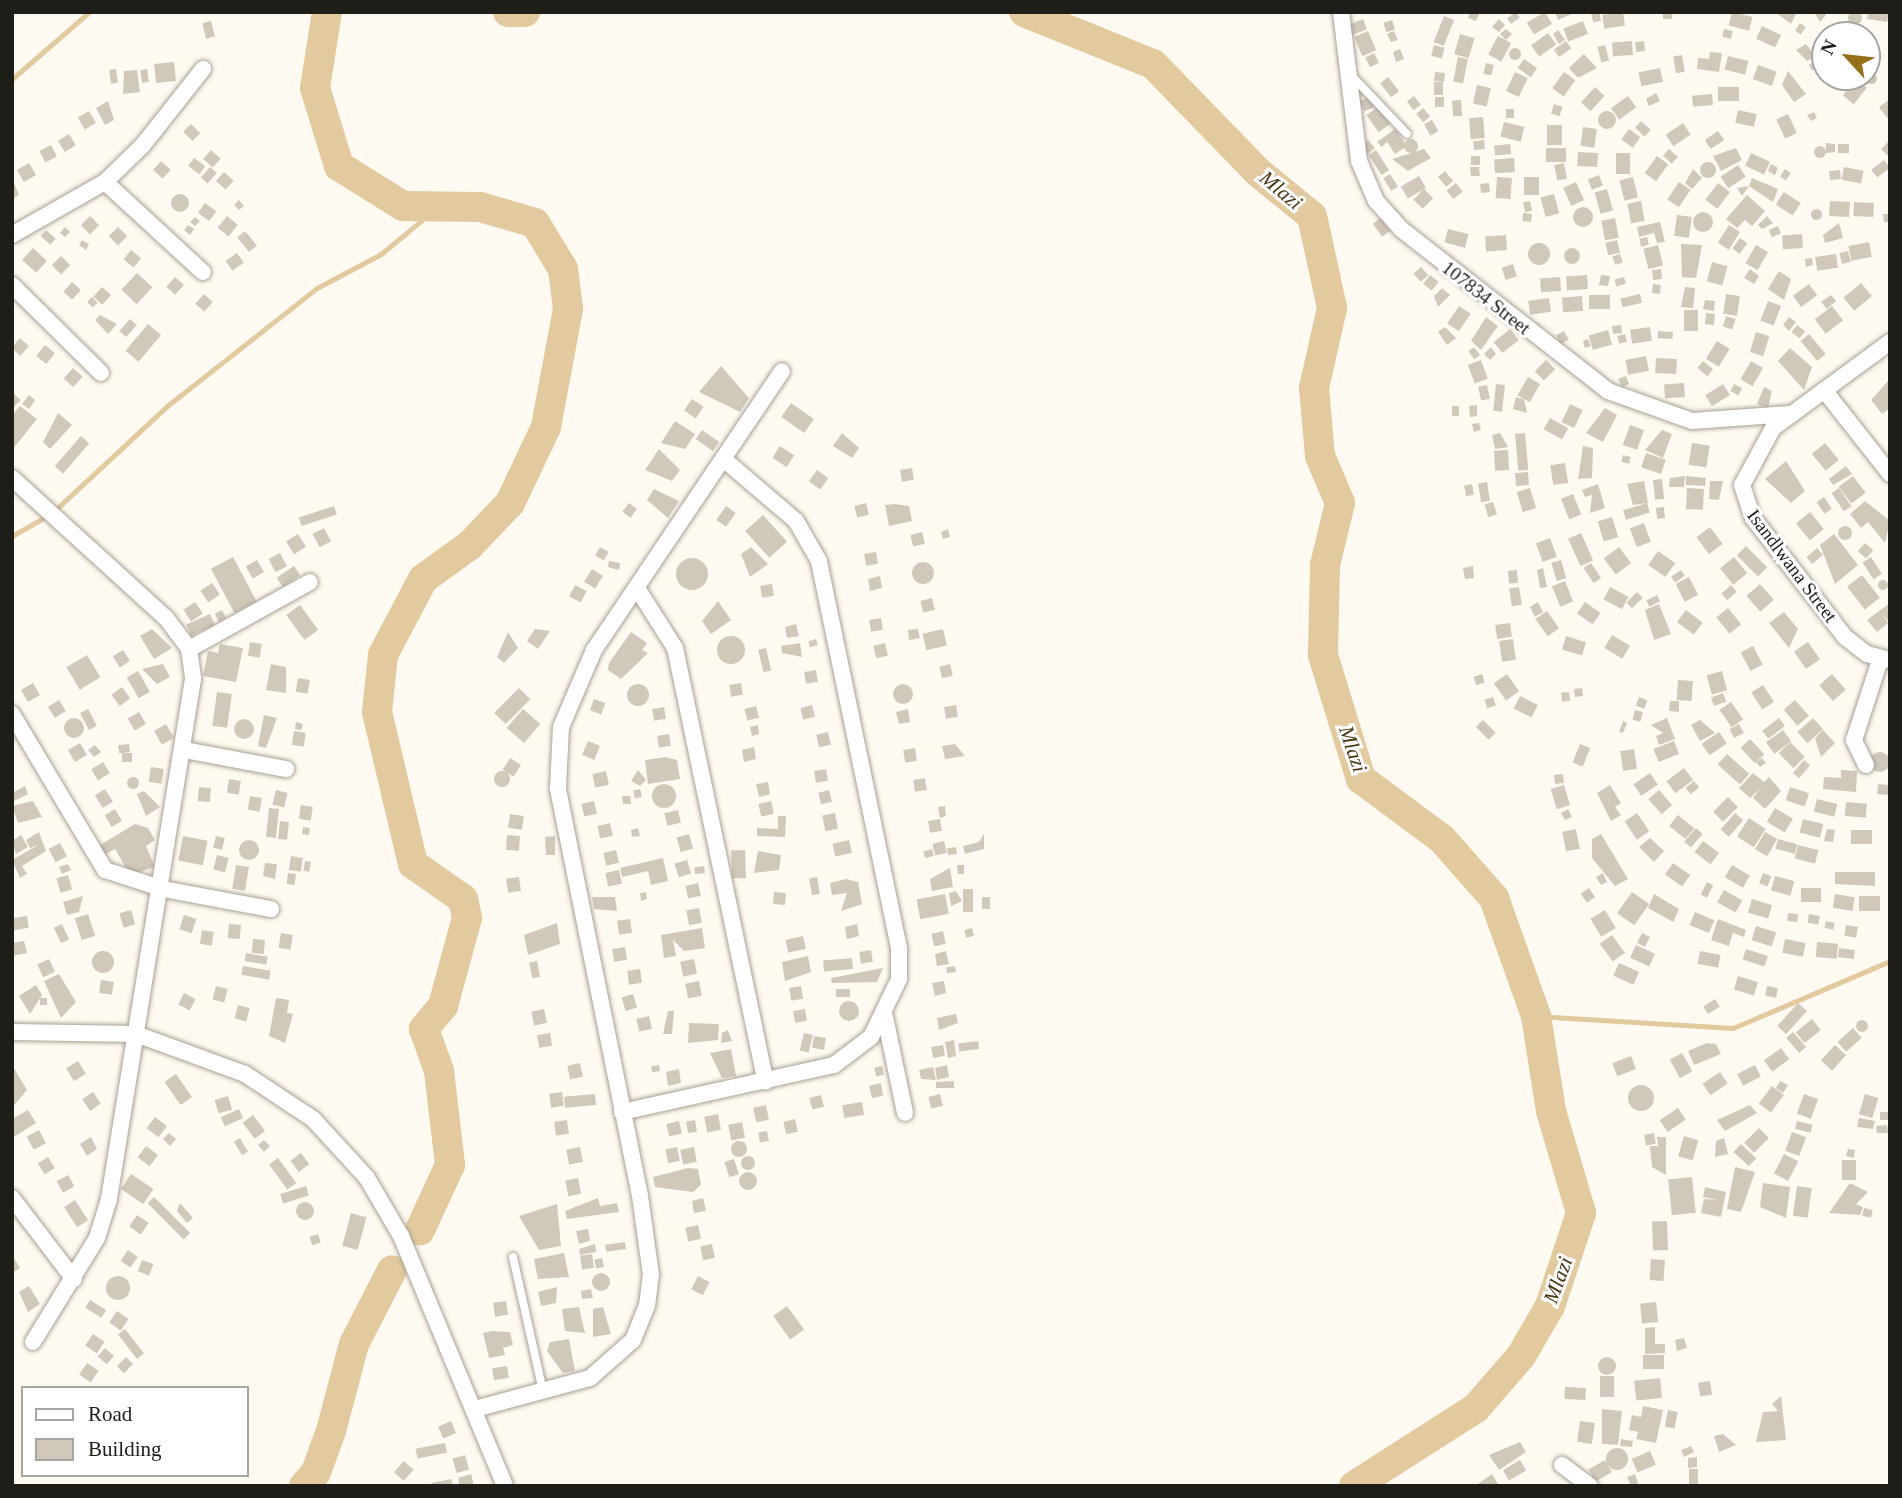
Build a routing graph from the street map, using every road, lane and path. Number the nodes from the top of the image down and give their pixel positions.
1 (1341, 12) edge
2 (203, 69) dead end
3 (1348, 73) junction
4 (1407, 134) dead end
5 (105, 182) junction
6 (12, 235) edge
7 (203, 272) dead end
8 (12, 285) edge
9 (1890, 342) edge
10 (782, 371) dead end
11 (101, 373) dead end
12 (1824, 390) junction
13 (1790, 414) junction
14 (727, 461) junction
15 (1890, 474) edge
16 (12, 478) edge
17 (310, 582) dead end
18 (637, 588) junction
19 (189, 649) junction
20 (1885, 660) edge
21 (12, 714) edge
22 (185, 750) junction
23 (1866, 765) dead end
24 (286, 769) dead end
25 (163, 889) junction
26 (271, 909) dead end
27 (885, 1017) junction
28 (14, 1028) edge
29 (136, 1034) junction
30 (766, 1082) junction
31 (622, 1112) junction
32 (905, 1112) dead end
33 (12, 1198) edge
34 (513, 1256) dead end
35 (74, 1279) junction
36 (33, 1342) dead end
37 (543, 1391) junction
38 (474, 1409) junction
39 (1562, 1465) dead end
40 (505, 1486) edge
41 (1590, 1486) edge

1 - 3 street, 107834 Street
2 - 5 street
3 - 4 lane
3 - 13 street, 107834 Street
5 - 6 street
5 - 7 street
8 - 11 street
9 - 12 street, Isandlwana Street
10 - 14 street
12 - 13 street, Isandlwana Street
12 - 15 street
13 - 20 street, Isandlwana Street
14 - 18 street
14 - 27 street
16 - 19 street
17 - 19 street
18 - 30 street
18 - 31 street
19 - 22 street
20 - 23 street
21 - 25 street
22 - 24 street
22 - 25 street
25 - 26 street
25 - 29 street
27 - 30 street
27 - 32 street
28 - 29 street
29 - 35 street
29 - 38 street
30 - 31 street
31 - 37 street
33 - 35 street
34 - 37 lane
35 - 36 street
37 - 38 street
38 - 40 street
39 - 41 street

